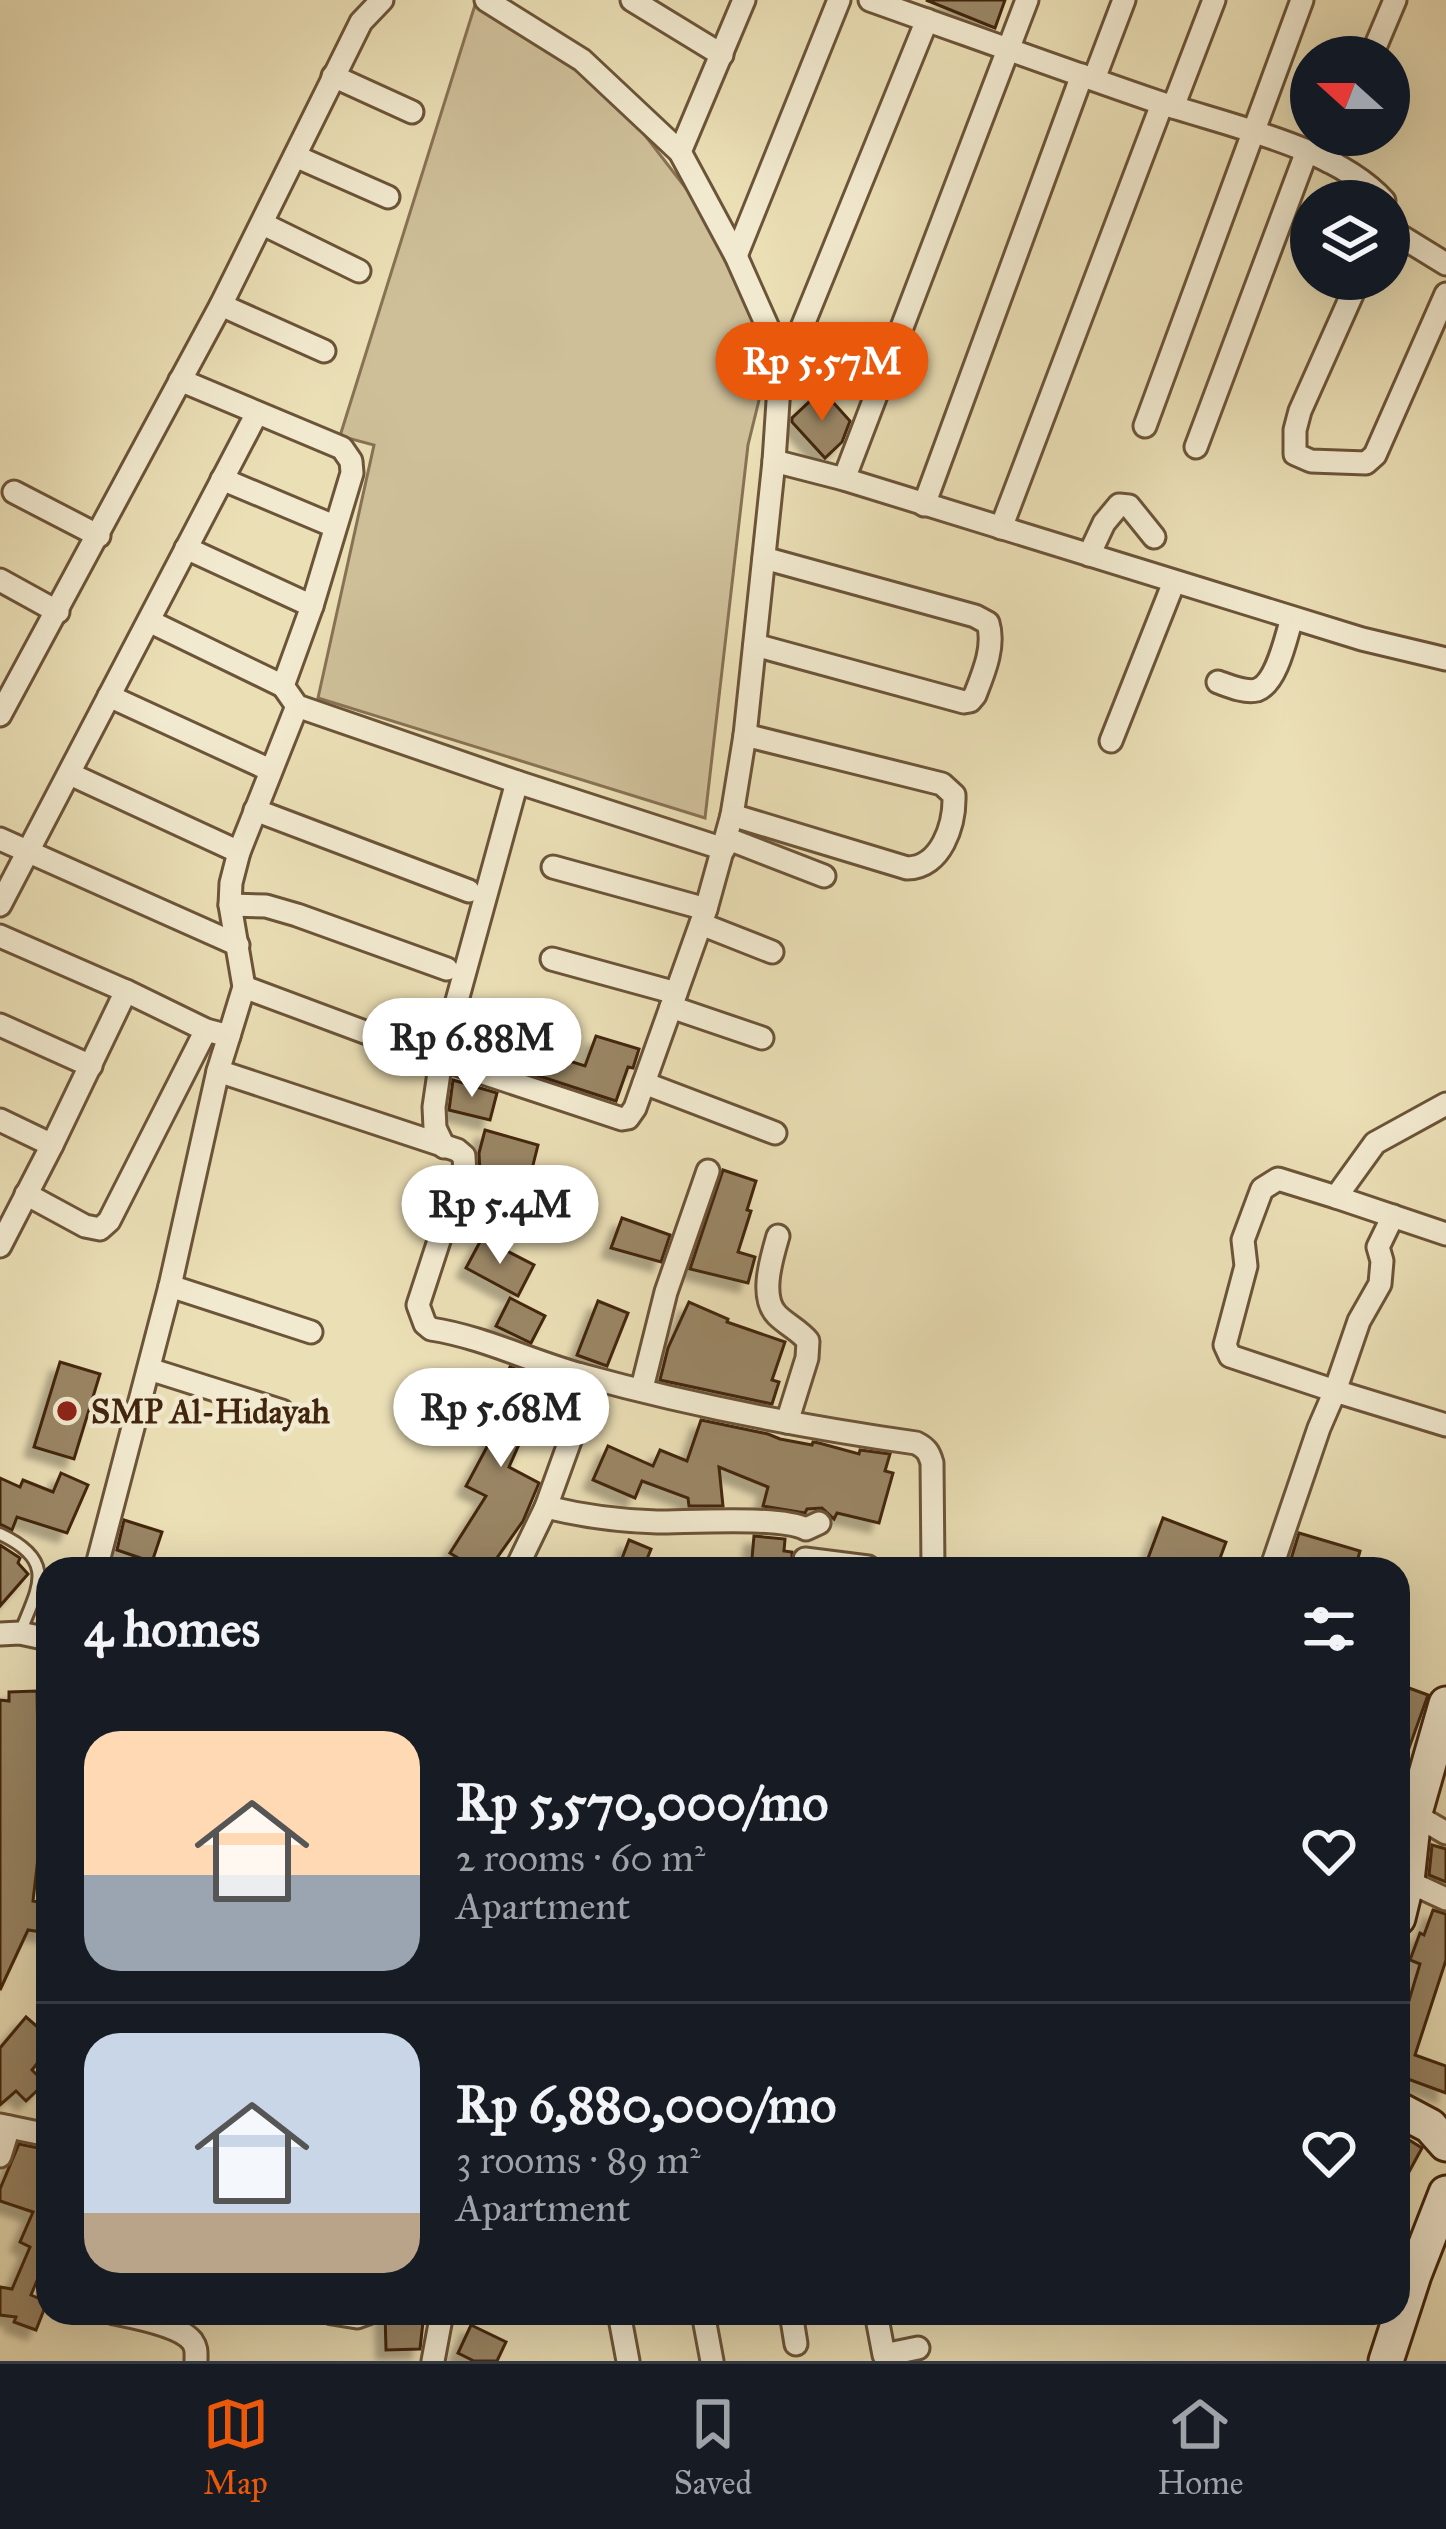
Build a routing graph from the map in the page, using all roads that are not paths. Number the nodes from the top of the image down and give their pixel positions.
1 (382, 0) edge
2 (485, 0) edge
3 (632, 0) edge
4 (744, 0) edge
5 (839, 0) edge
6 (870, 0) edge
7 (1027, 0) edge
8 (1124, 0) edge
9 (1214, 0) edge
10 (1302, 0) edge
11 (1395, 0) edge
12 (927, 20) junction
13 (1380, 36) edge
14 (1008, 48) junction
15 (722, 55) junction
16 (333, 76) junction
17 (1088, 77) junction
18 (1167, 105) junction
19 (412, 112) dead end
20 (1253, 132) junction
21 (1290, 145) edge
22 (680, 152) junction
23 (295, 156) junction
24 (1305, 156) edge
25 (1318, 156) edge
26 (1330, 156) edge
27 (1328, 161) junction
28 (1357, 180) edge
29 (388, 197) dead end
30 (263, 224) junction
31 (1410, 242) edge
32 (736, 256) junction
33 (1446, 264) edge
34 (358, 271) dead end
35 (1446, 294) edge
36 (1350, 300) edge
37 (221, 305) junction
38 (324, 352) dead end
39 (781, 357) junction
40 (180, 380) junction
41 (257, 412) junction
42 (1145, 426) dead end
43 (1196, 447) dead end
44 (774, 461) junction
45 (223, 479) junction
46 (844, 479) junction
47 (14, 492) dead end
48 (924, 505) junction
49 (334, 526) junction
50 (1001, 528) junction
51 (99, 536) junction
52 (1154, 537) dead end
53 (186, 548) junction
54 (1088, 555) junction
55 (764, 558) junction
56 (0, 580) edge
57 (1174, 582) junction
58 (312, 606) junction
59 (58, 612) junction
60 (1292, 618) junction
61 (148, 621) junction
62 (754, 645) junction
63 (1446, 659) edge
64 (8, 682) edge
65 (1218, 682) dead end
66 (284, 686) junction
67 (109, 695) junction
68 (297, 706) junction
69 (0, 715) edge
70 (745, 735) junction
71 (1111, 741) dead end
72 (270, 770) junction
73 (70, 774) junction
74 (518, 782) junction
75 (255, 810) junction
76 (732, 814) junction
77 (0, 839) edge
78 (725, 844) junction
79 (239, 852) junction
80 (27, 853) junction
81 (553, 867) dead end
82 (824, 876) dead end
83 (469, 892) dead end
84 (0, 905) edge
85 (230, 905) junction
86 (704, 916) junction
87 (0, 936) edge
88 (238, 945) junction
89 (772, 952) dead end
90 (552, 959) dead end
91 (447, 969) dead end
92 (244, 987) junction
93 (126, 991) junction
94 (674, 1000) junction
95 (0, 1025) edge
96 (206, 1030) junction
97 (230, 1036) junction
98 (762, 1038) dead end
99 (431, 1056) junction
100 (91, 1066) junction
101 (218, 1071) junction
102 (644, 1083) junction
103 (1446, 1104) edge
104 (0, 1120) edge
105 (775, 1133) dead end
106 (52, 1145) junction
107 (444, 1147) junction
108 (708, 1171) dead end
109 (26, 1195) junction
110 (1336, 1197) junction
111 (1393, 1216) junction
112 (6, 1218) edge
113 (1446, 1234) edge
114 (778, 1236) dead end
115 (0, 1246) edge
116 (170, 1286) junction
117 (311, 1333) dead end
118 (149, 1369) junction
119 (581, 1375) junction
120 (642, 1388) junction
121 (1335, 1391) junction
122 (282, 1412) dead end
123 (787, 1422) junction
124 (1446, 1425) edge
125 (546, 1507) junction
126 (0, 1534) edge
127 (99, 1557) edge
128 (522, 1557) edge
129 (805, 1557) edge
130 (933, 1557) edge
131 (1275, 1557) edge
132 (36, 1564) edge
133 (36, 1589) edge
134 (10, 1634) edge
135 (1446, 1704) edge
136 (1410, 1800) edge
137 (1410, 1813) edge
138 (1446, 1833) edge
139 (1410, 1882) edge
140 (1446, 1899) edge
141 (1410, 2115) edge
142 (5, 2126) edge
143 (36, 2132) edge
144 (1446, 2144) edge
145 (0, 2156) edge
146 (1444, 2208) edge
147 (1410, 2287) edge
148 (158, 2325) edge
149 (440, 2325) edge
150 (621, 2325) edge
151 (706, 2325) edge
152 (793, 2325) edge
153 (879, 2325) edge
154 (1398, 2325) edge
155 (796, 2344) dead end
156 (918, 2348) dead end
157 (196, 2361) edge
158 (433, 2361) edge
159 (628, 2361) edge
160 (712, 2361) edge
161 (1386, 2361) edge

1 - 16 street
2 - 22 street
3 - 15 street
4 - 15 street
5 - 32 street
6 - 12 street
7 - 14 street
8 - 17 street
9 - 18 street
10 - 20 street
11 - 13 street
12 - 14 street
12 - 39 street
14 - 17 street
14 - 46 street
15 - 22 street
16 - 19 street
16 - 23 street
17 - 18 street
17 - 48 street
18 - 20 street
18 - 50 street
20 - 21 street
20 - 42 street
22 - 32 street
23 - 29 street
23 - 30 street
24 - 43 street
25 - 27 street
26 - 27 street
27 - 28 street
30 - 34 street
30 - 37 street
31 - 33 street
32 - 39 street
35 - 36 street
37 - 38 street
37 - 40 street
39 - 44 street
40 - 41 street
40 - 51 street
41 - 45 street
41 - 49 street
44 - 46 street
44 - 55 street
45 - 49 street
45 - 53 street
46 - 48 street
47 - 51 street
48 - 50 street
49 - 58 street
50 - 54 street
51 - 59 street
52 - 54 street
53 - 58 street
53 - 61 street
54 - 57 street
55 - 62 street
55 - 62 street
56 - 59 street
57 - 60 street
57 - 71 street
58 - 66 street
59 - 64 street
60 - 63 street
60 - 65 street
61 - 66 street
61 - 67 street
62 - 70 street
64 - 69 street
66 - 68 street
67 - 72 street
67 - 73 street
68 - 72 street
68 - 74 street
70 - 76 street
70 - 76 street
72 - 75 street
73 - 79 street
73 - 80 street
74 - 78 street
74 - 99 street
75 - 79 street
75 - 83 street
76 - 78 street
77 - 80 street
78 - 82 street
78 - 86 street
79 - 85 street
80 - 84 street
80 - 88 street
81 - 86 street
85 - 88 street
85 - 91 street
86 - 89 street
86 - 94 street
87 - 93 street
88 - 92 street
90 - 94 street
92 - 97 street
92 - 99 street
93 - 96 street
93 - 100 street
94 - 98 street
94 - 102 street
95 - 100 street
96 - 97 street
96 - 109 street
97 - 101 street
99 - 102 street
99 - 107 street
100 - 106 street
101 - 107 street
101 - 116 street
102 - 105 street
103 - 110 street
104 - 106 street
106 - 109 street
107 - 119 street
108 - 120 street
109 - 112 street
110 - 111 street
110 - 121 street
111 - 113 street
111 - 121 street
112 - 115 street
114 - 123 street
116 - 117 street
116 - 118 street
118 - 122 street
118 - 127 street
119 - 120 street
119 - 125 street
120 - 123 street
121 - 124 street
121 - 131 street
123 - 130 street
125 - 128 street
125 - 129 street
126 - 132 lane
133 - 134 lane
135 - 136 street
137 - 138 street
139 - 140 street
141 - 144 street
142 - 143 street
142 - 145 street
146 - 147 street
148 - 157 street
149 - 158 street
150 - 159 street
151 - 160 street
152 - 155 street
153 - 156 street
154 - 161 street

